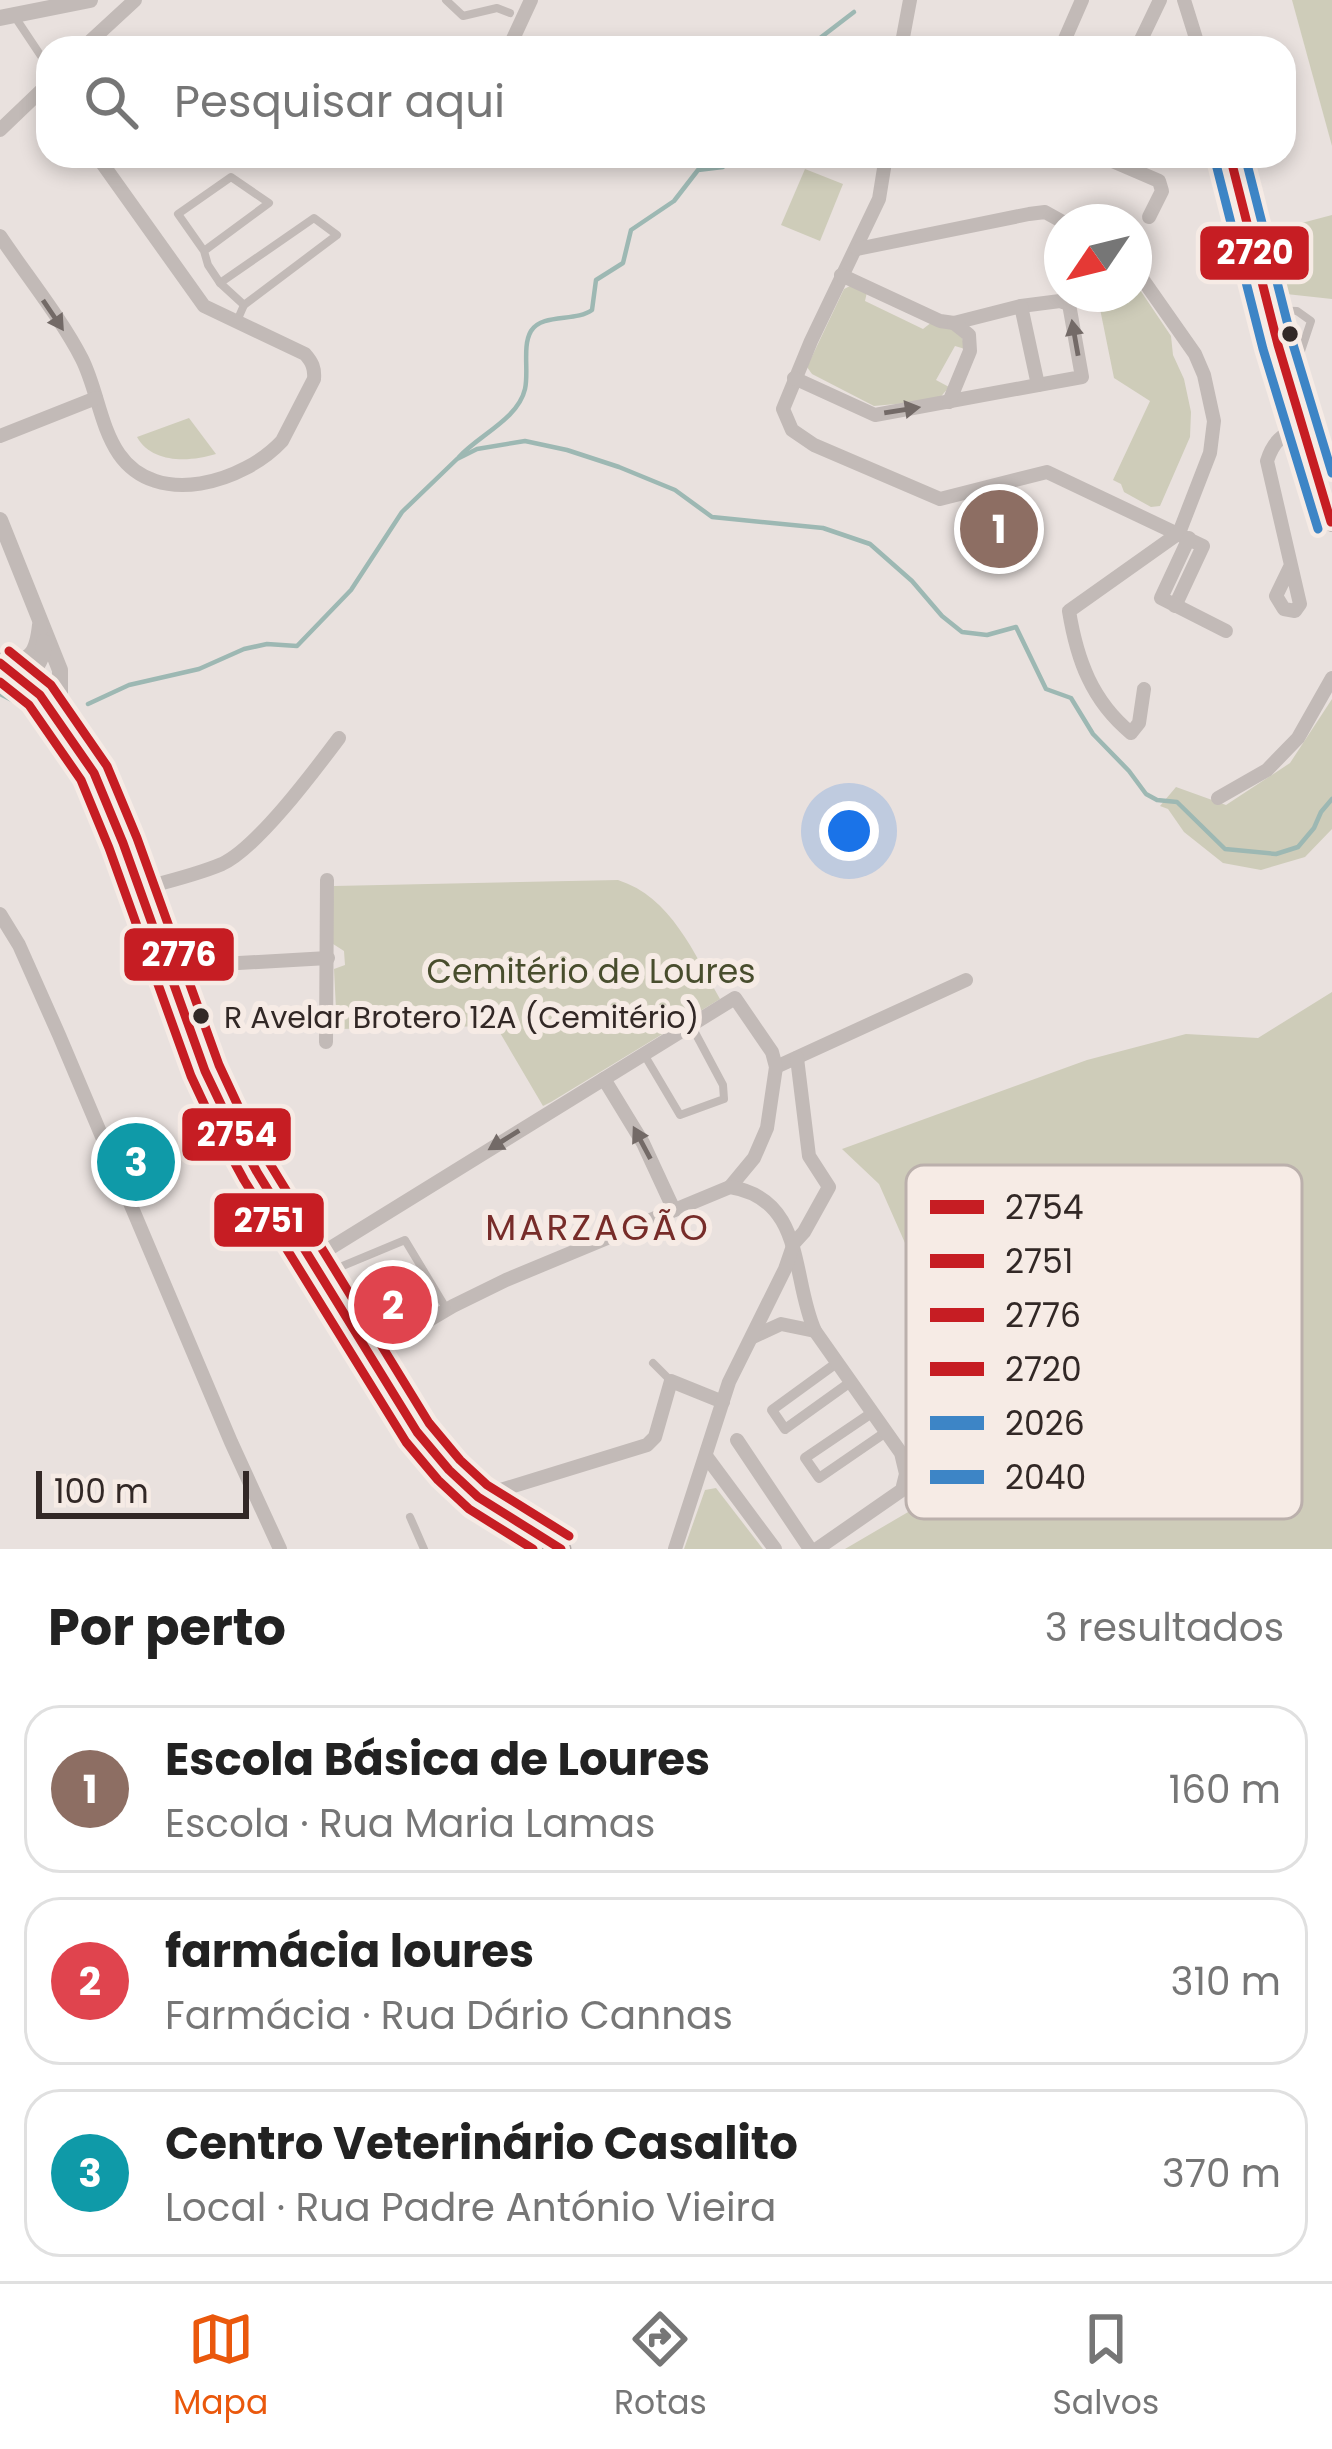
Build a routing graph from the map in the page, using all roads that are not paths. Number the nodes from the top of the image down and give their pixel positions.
1 (90, 0) edge
2 (135, 0) edge
3 (446, 0) edge
4 (532, 0) edge
5 (910, 0) edge
6 (1082, 0) edge
7 (1160, 0) edge
8 (1184, 0) edge
9 (510, 14) dead end
10 (7, 17) edge
11 (101, 36) edge
12 (514, 36) edge
13 (903, 36) edge
14 (1066, 36) edge
15 (1143, 36) edge
16 (1194, 36) edge
17 (36, 51) edge
18 (36, 96) edge
19 (0, 130) edge
20 (105, 168) edge
21 (884, 168) edge
22 (1129, 168) edge
23 (1233, 168) edge
24 (1152, 211) edge
25 (1044, 212) edge
26 (0, 236) edge
27 (857, 248) junction
28 (204, 251) junction
29 (841, 275) junction
30 (220, 283) junction
31 (1152, 293) edge
32 (244, 305) junction
33 (1021, 306) junction
34 (1269, 310) junction
35 (237, 322) junction
36 (954, 323) junction
37 (1301, 351) dead end
38 (794, 378) junction
39 (1039, 385) junction
40 (96, 398) junction
41 (949, 402) junction
42 (1300, 427) junction
43 (0, 436) edge
44 (0, 520) edge
45 (1332, 525) edge
46 (1184, 535) junction
47 (1291, 566) dead end
48 (40, 624) junction
49 (1226, 631) dead end
50 (0, 661) edge
51 (57, 661) junction
52 (1332, 678) edge
53 (33, 689) junction
54 (1144, 689) dead end
55 (339, 738) dead end
56 (81, 751) junction
57 (1217, 798) dead end
58 (327, 880) dead end
59 (139, 889) junction
60 (0, 914) edge
61 (328, 958) junction
62 (170, 974) junction
63 (966, 980) dead end
64 (691, 1025) junction
65 (326, 1042) dead end
66 (644, 1054) junction
67 (797, 1058) junction
68 (776, 1067) junction
69 (604, 1079) junction
70 (730, 1187) junction
71 (674, 1210) junction
72 (794, 1243) junction
73 (315, 1267) junction
74 (447, 1310) junction
75 (815, 1331) junction
76 (749, 1340) junction
77 (370, 1355) junction
78 (838, 1362) junction
79 (653, 1363) dead end
80 (670, 1381) junction
81 (852, 1381) junction
82 (723, 1402) junction
83 (872, 1412) junction
84 (886, 1432) junction
85 (736, 1440) dead end
86 (706, 1456) junction
87 (478, 1497) junction
88 (410, 1517) dead end
89 (280, 1549) edge
90 (424, 1549) edge
91 (561, 1549) edge
92 (675, 1549) edge
93 (775, 1549) edge
94 (813, 1549) edge

1 - 10 street
2 - 11 street
3 - 9 lane
4 - 12 street
5 - 13 street
6 - 14 street
7 - 15 street
8 - 16 street
10 - 17 lane
18 - 19 street
20 - 35 street
21 - 27 street
22 - 24 street
23 - 34 street
25 - 27 street
26 -> 40 street
27 - 29 street
28 - 28 lane
28 - 30 lane
29 - 36 street
29 - 38 street
30 - 32 lane
30 - 32 lane
31 - 46 street
32 - 35 lane
33 - 36 street
33 - 39 street
39 -> 33 street
34 - 37 lane
34 - 42 street
35 - 40 street
36 - 41 street
38 -> 41 street
38 - 46 street
39 - 41 street
40 - 43 street
42 - 45 street
42 - 47 street
44 - 48 street
46 - 49 street
46 - 54 street
48 - 50 street
48 - 51 street
48 - 53 street
50 - 53 main road
51 - 53 street
51 - 56 street
52 - 57 street
53 - 56 main road
55 - 59 street
56 - 59 main road
58 - 61 street
59 - 62 main road
60 - 89 street
61 - 62 street
61 - 65 street
62 - 73 main road
63 - 67 street
64 - 66 street
64 - 66 lane
64 - 68 street
66 - 69 street
67 - 68 street
67 - 72 street
68 - 70 street
71 -> 69 street
69 -> 73 street
70 - 71 street
70 - 72 street
71 - 74 street
72 - 75 street
72 - 76 street
73 - 74 lane
73 - 77 main road
74 - 77 street
75 - 76 street
75 - 78 street
76 - 82 street
77 - 87 main road
78 - 81 street
78 - 81 street
79 - 80 lane
80 - 82 street
80 - 87 street
81 - 83 street
82 - 86 street
83 - 84 street
83 - 84 street
84 - 94 street
85 - 94 street
86 - 92 street
86 - 93 street
87 - 91 main road
88 - 90 lane

